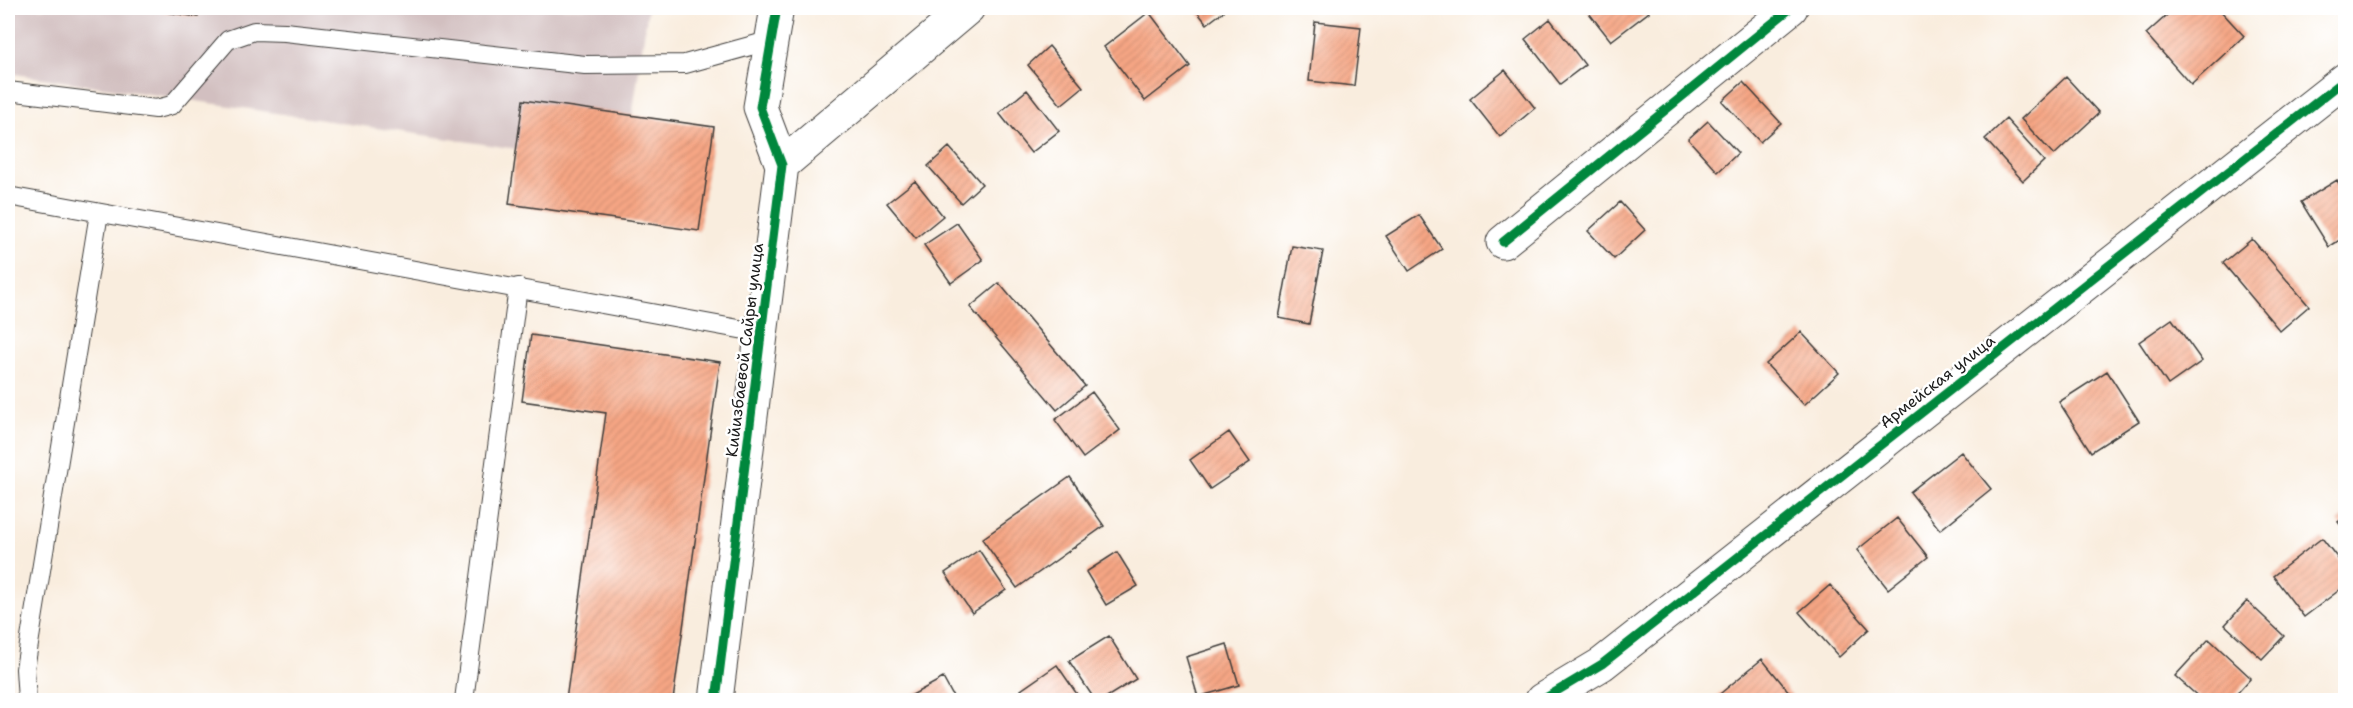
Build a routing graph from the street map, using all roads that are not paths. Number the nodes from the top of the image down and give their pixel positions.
1 (777, 8) edge
2 (968, 8) edge
3 (1791, 8) edge
4 (772, 40) junction
5 (2346, 79) edge
6 (8, 91) edge
7 (782, 165) junction
8 (8, 196) edge
9 (99, 213) junction
10 (1503, 242) dead end
11 (518, 287) junction
12 (761, 333) junction
13 (27, 700) edge
14 (464, 700) edge
15 (716, 700) edge
16 (1542, 700) edge

1 - 4 street, Кийизбаевой Сайры улица
2 - 7 street
3 - 10 street
4 - 6 lane
4 - 7 street, Кийизбаевой Сайры улица
5 - 16 street, Армейская улица
7 - 12 street, Кийизбаевой Сайры улица
8 - 9 lane
9 - 11 lane
9 - 13 lane
11 - 12 lane
11 - 14 lane
12 - 15 street, Кийизбаевой Сайры улица

